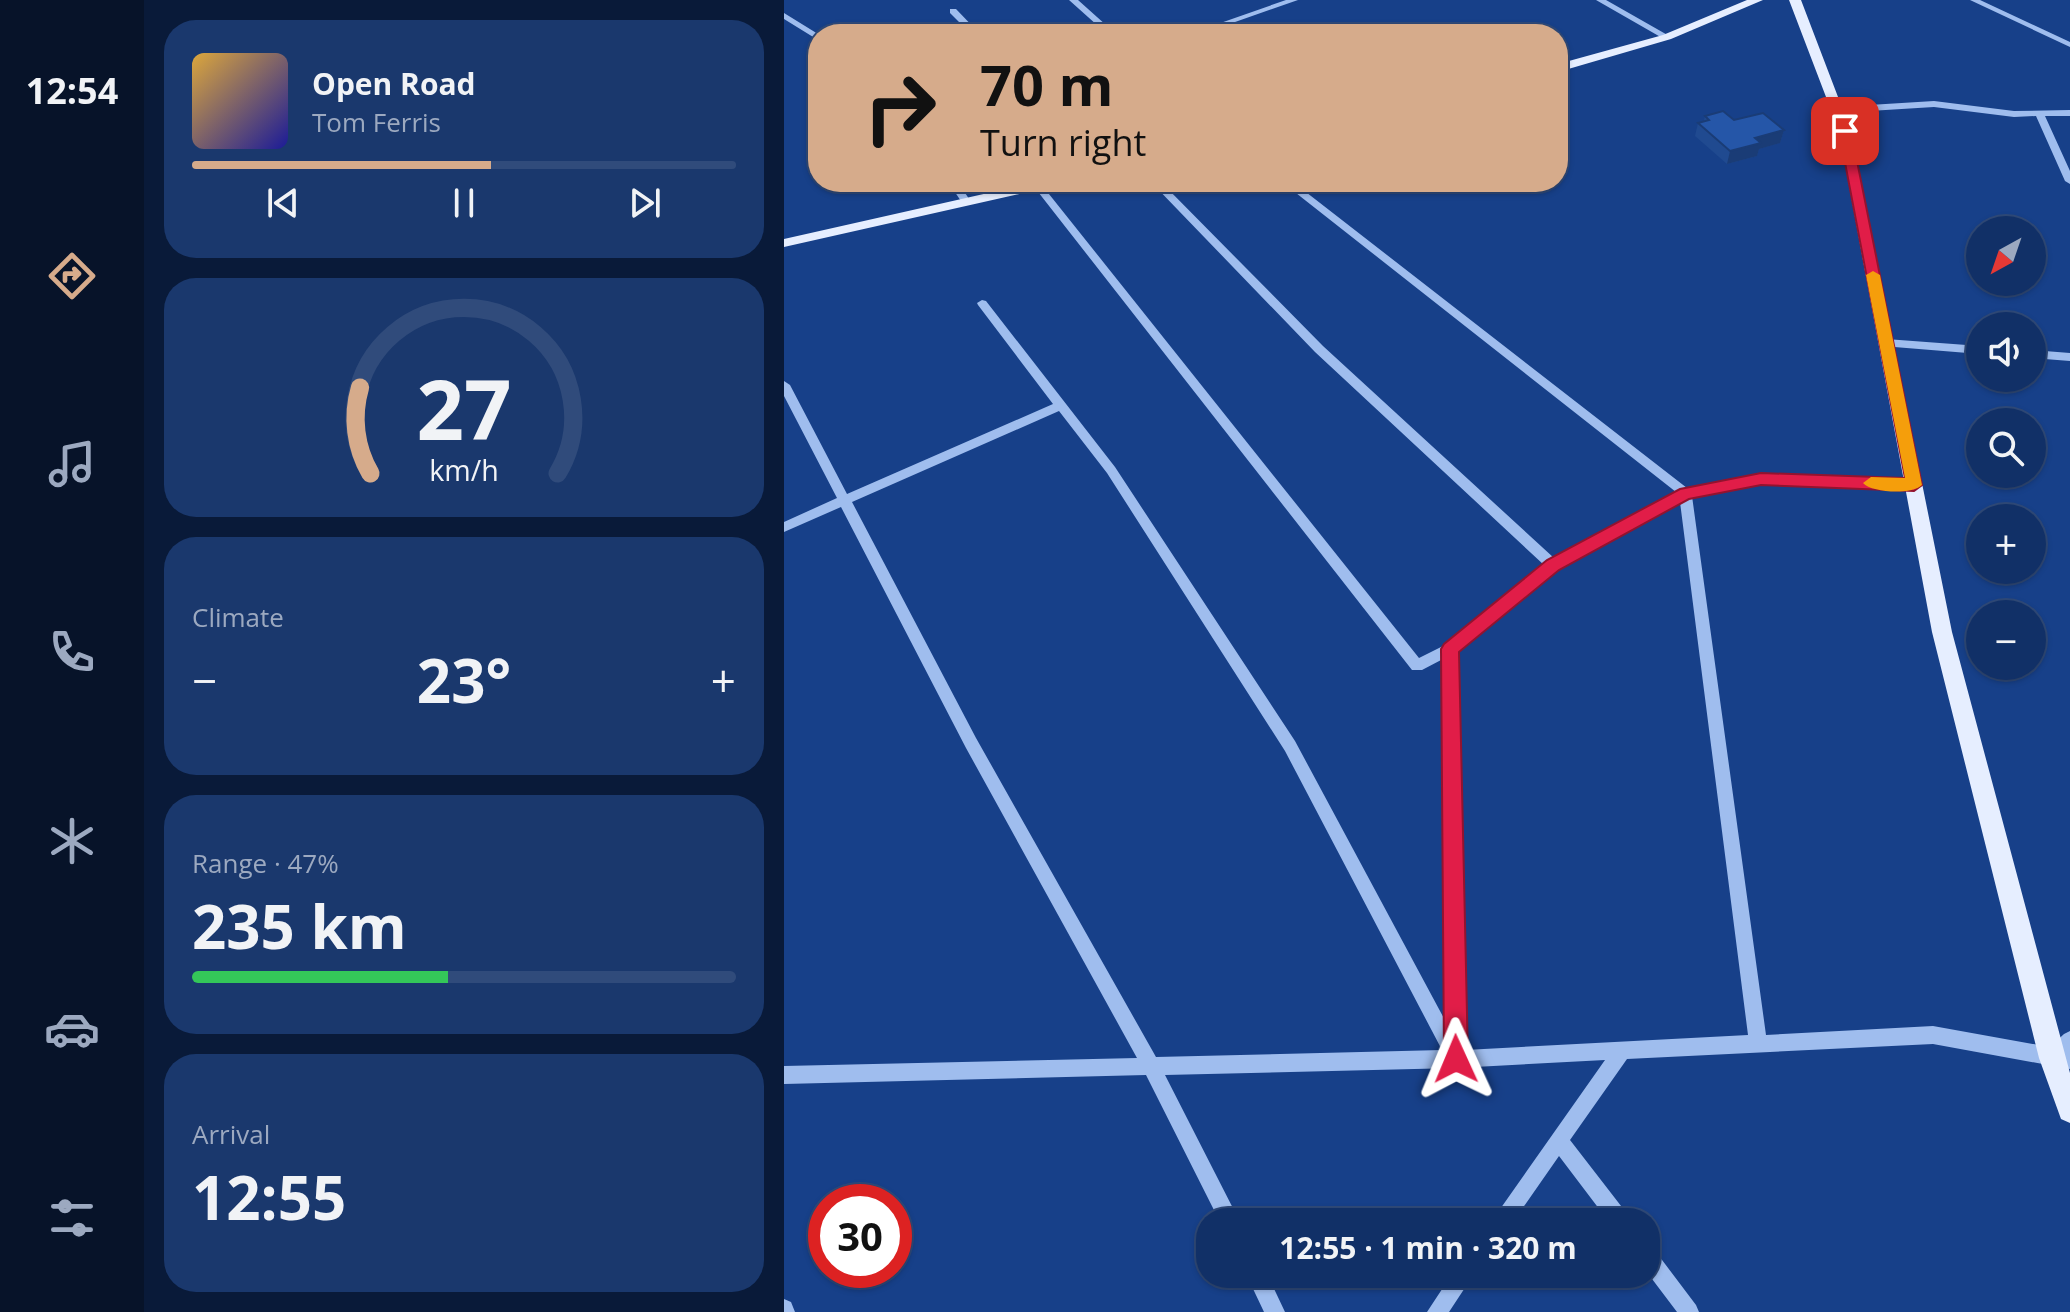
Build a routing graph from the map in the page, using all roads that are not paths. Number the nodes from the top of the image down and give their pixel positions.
1 (1073, 0) edge
2 (1294, 0) edge
3 (1600, 0) edge
4 (1757, 0) edge
5 (1795, 0) edge
6 (1974, 0) edge
7 (953, 11) dead end
8 (784, 15) edge
9 (966, 24) edge
10 (1101, 24) edge
11 (1223, 24) edge
12 (808, 31) edge
13 (1667, 37) junction
14 (2070, 45) edge
15 (1568, 65) edge
16 (1837, 110) junction
17 (2039, 113) junction
18 (2070, 113) edge
19 (2070, 181) edge
20 (960, 192) edge
21 (1011, 192) edge
22 (1043, 192) edge
23 (1166, 192) edge
24 (1300, 192) edge
25 (966, 202) junction
26 (785, 240) edge
27 (982, 303) dead end
28 (1886, 343) junction
29 (1966, 349) edge
30 (2046, 355) edge
31 (2070, 357) edge
32 (784, 385) edge
33 (1061, 405) junction
34 (1914, 485) junction
35 (1685, 493) junction
36 (845, 500) junction
37 (784, 527) edge
38 (1553, 565) junction
39 (1450, 649) junction
40 (2070, 1040) edge
41 (1758, 1044) junction
42 (1623, 1050) junction
43 (1456, 1059) junction
44 (2061, 1059) edge
45 (1151, 1066) junction
46 (784, 1075) edge
47 (2070, 1110) edge
48 (1559, 1140) junction
49 (1223, 1208) edge
50 (1511, 1208) edge
51 (1610, 1208) edge
52 (1660, 1274) edge
53 (1263, 1288) edge
54 (1454, 1288) edge
55 (1275, 1312) edge
56 (1437, 1312) edge
57 (1689, 1312) edge

1 - 10 street
2 - 11 street
3 - 13 street
4 - 13 main road
5 - 16 main road
6 - 14 street
7 - 9 street
8 - 12 street
13 - 15 main road
16 - 17 street
16 - 28 main road
17 - 18 street
17 - 19 street
20 - 25 street
21 - 25 main road
22 - 39 street
23 - 38 street
24 - 35 street
25 - 26 main road
27 - 33 street
28 - 29 street
28 - 34 main road
30 - 31 street
32 - 36 street
33 - 36 street
33 - 43 street
34 - 35 street
34 - 44 main road
35 - 38 street
35 - 41 street
36 - 37 street
36 - 45 street
38 - 39 street
39 - 43 street
40 - 44 street
41 - 42 street
41 - 44 street
42 - 43 street
42 - 48 street
43 - 45 street
44 - 47 main road
45 - 46 street
45 - 49 street
48 - 50 street
48 - 51 street
52 - 57 street
53 - 55 street
54 - 56 street

